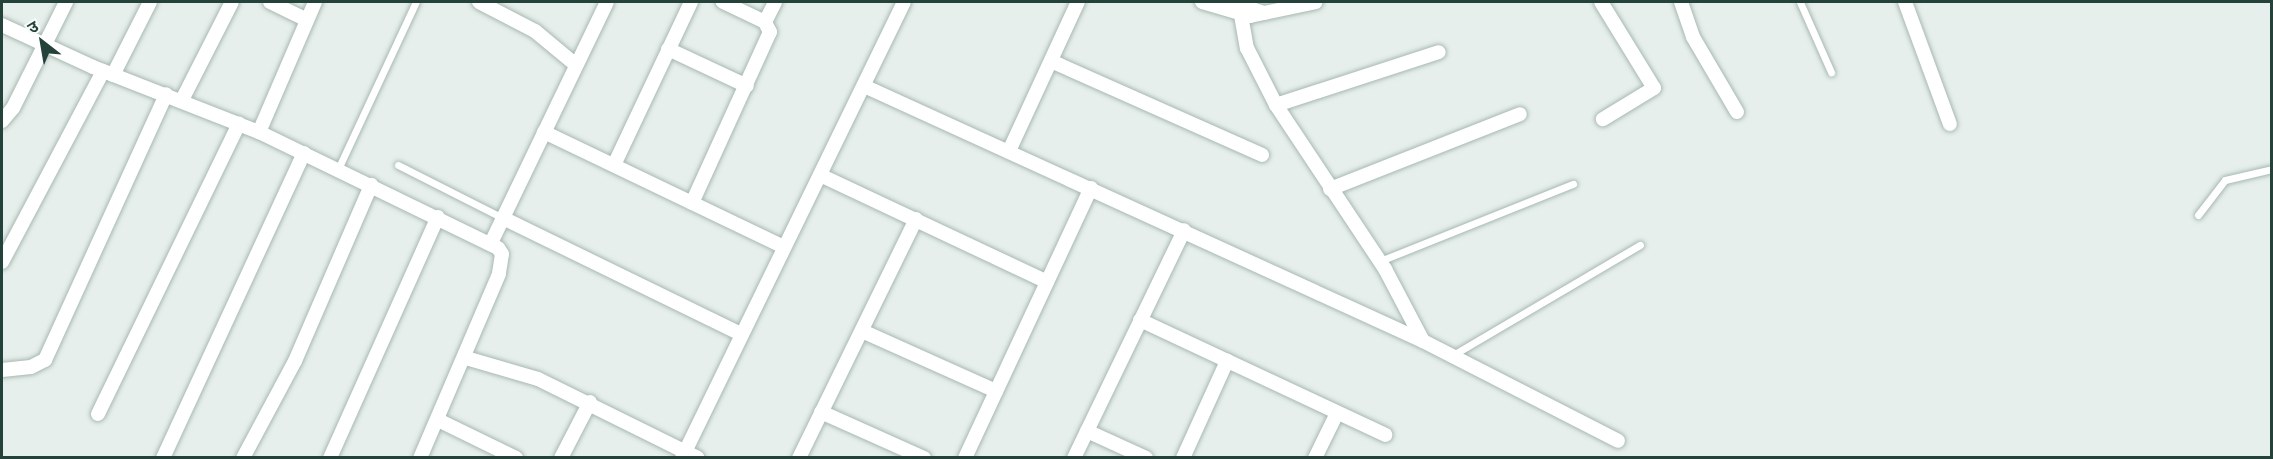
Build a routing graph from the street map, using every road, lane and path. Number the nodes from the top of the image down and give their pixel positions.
1 (66, 2) edge
2 (150, 2) edge
3 (232, 2) edge
4 (270, 2) edge
5 (315, 2) edge
6 (416, 2) edge
7 (479, 2) edge
8 (607, 2) edge
9 (691, 2) edge
10 (723, 2) edge
11 (775, 2) edge
12 (904, 2) edge
13 (1077, 2) edge
14 (1202, 2) edge
15 (1232, 2) edge
16 (1316, 2) edge
17 (1601, 2) edge
18 (1681, 2) edge
19 (1800, 2) edge
20 (1905, 2) edge
21 (1300, 4) edge
22 (1266, 14) junction
23 (1241, 15) junction
24 (307, 20) junction
25 (765, 22) junction
26 (2, 25) edge
27 (44, 44) junction
28 (668, 49) junction
29 (1439, 52) dead end
30 (1051, 61) junction
31 (576, 65) junction
32 (1831, 72) dead end
33 (108, 73) junction
34 (747, 86) junction
35 (864, 86) junction
36 (166, 94) junction
37 (182, 100) junction
38 (1276, 105) junction
39 (1737, 112) dead end
40 (1520, 114) dead end
41 (1603, 119) dead end
42 (2, 121) edge
43 (239, 123) junction
44 (1950, 124) dead end
45 (259, 132) junction
46 (544, 132) junction
47 (1009, 152) junction
48 (304, 153) junction
49 (1262, 155) dead end
50 (398, 165) dead end
51 (614, 165) junction
52 (2271, 169) edge
53 (338, 170) junction
54 (820, 175) junction
55 (1573, 184) dead end
56 (371, 185) junction
57 (1090, 188) junction
58 (1330, 189) junction
59 (692, 203) junction
60 (2198, 215) dead end
61 (438, 217) junction
62 (503, 218) junction
63 (916, 219) junction
64 (1184, 230) junction
65 (491, 243) junction
66 (1640, 245) dead end
67 (784, 247) junction
68 (2, 261) edge
69 (1380, 261) junction
70 (1047, 282) junction
71 (1140, 320) junction
72 (862, 331) junction
73 (741, 334) junction
74 (1423, 340) junction
75 (1453, 355) junction
76 (466, 358) junction
77 (1227, 361) junction
78 (2, 370) edge
79 (996, 391) junction
80 (590, 402) junction
81 (821, 412) junction
82 (1337, 413) junction
83 (98, 414) dead end
84 (438, 420) junction
85 (1087, 431) junction
86 (1385, 435) dead end
87 (1617, 441) dead end
88 (683, 454) edge
89 (510, 456) edge
90 (163, 458) edge
91 (243, 458) edge
92 (330, 458) edge
93 (420, 458) edge
94 (561, 458) edge
95 (698, 458) edge
96 (799, 458) edge
97 (924, 458) edge
98 (965, 458) edge
99 (1074, 458) edge
100 (1146, 458) edge
101 (1183, 458) edge
102 (1315, 458) edge

1 - 27 street
2 - 33 street
3 - 37 street
4 - 24 street
5 - 24 street
6 - 53 lane
7 - 31 street
8 - 31 street
9 - 28 street
10 - 25 street
11 - 25 street
12 - 35 street
13 - 30 street
14 - 23 street
15 - 22 street
16 - 21 street
17 - 41 street
18 - 39 street
19 - 32 lane
20 - 44 street
21 - 22 street
22 - 23 street
23 - 38 street
24 - 45 street
25 - 34 street
26 - 27 street
27 - 33 street
27 - 42 street
28 - 34 street
28 - 51 street
29 - 38 street
30 - 47 street
30 - 49 street
31 - 46 street
33 - 36 street
33 - 68 street
34 - 59 street
35 - 47 street
35 - 54 street
36 - 37 street
36 - 78 street
37 - 43 street
38 - 58 street
40 - 58 street
43 - 45 street
43 - 83 street
45 - 48 street
46 - 51 street
46 - 62 street
47 - 57 street
48 - 53 street
48 - 90 street
50 - 62 lane
51 - 59 street
52 - 60 lane
53 - 56 street
54 - 63 street
54 - 67 street
55 - 69 lane
56 - 61 street
56 - 91 street
57 - 64 street
57 - 70 street
58 - 69 street
59 - 67 street
61 - 65 street
61 - 92 street
62 - 65 street
62 - 73 street
63 - 70 street
63 - 72 street
64 - 71 street
64 - 74 street
65 - 76 street
66 - 75 lane
67 - 73 street
69 - 74 street
70 - 79 street
71 - 77 street
71 - 85 street
72 - 79 street
72 - 81 street
73 - 88 street
74 - 75 street
75 - 87 street
76 - 80 street
76 - 84 street
77 - 82 street
77 - 101 street
79 - 98 street
80 - 88 street
80 - 94 street
81 - 96 street
81 - 97 street
82 - 86 street
82 - 102 street
84 - 89 street
84 - 93 street
85 - 99 street
85 - 100 street
88 - 95 street

